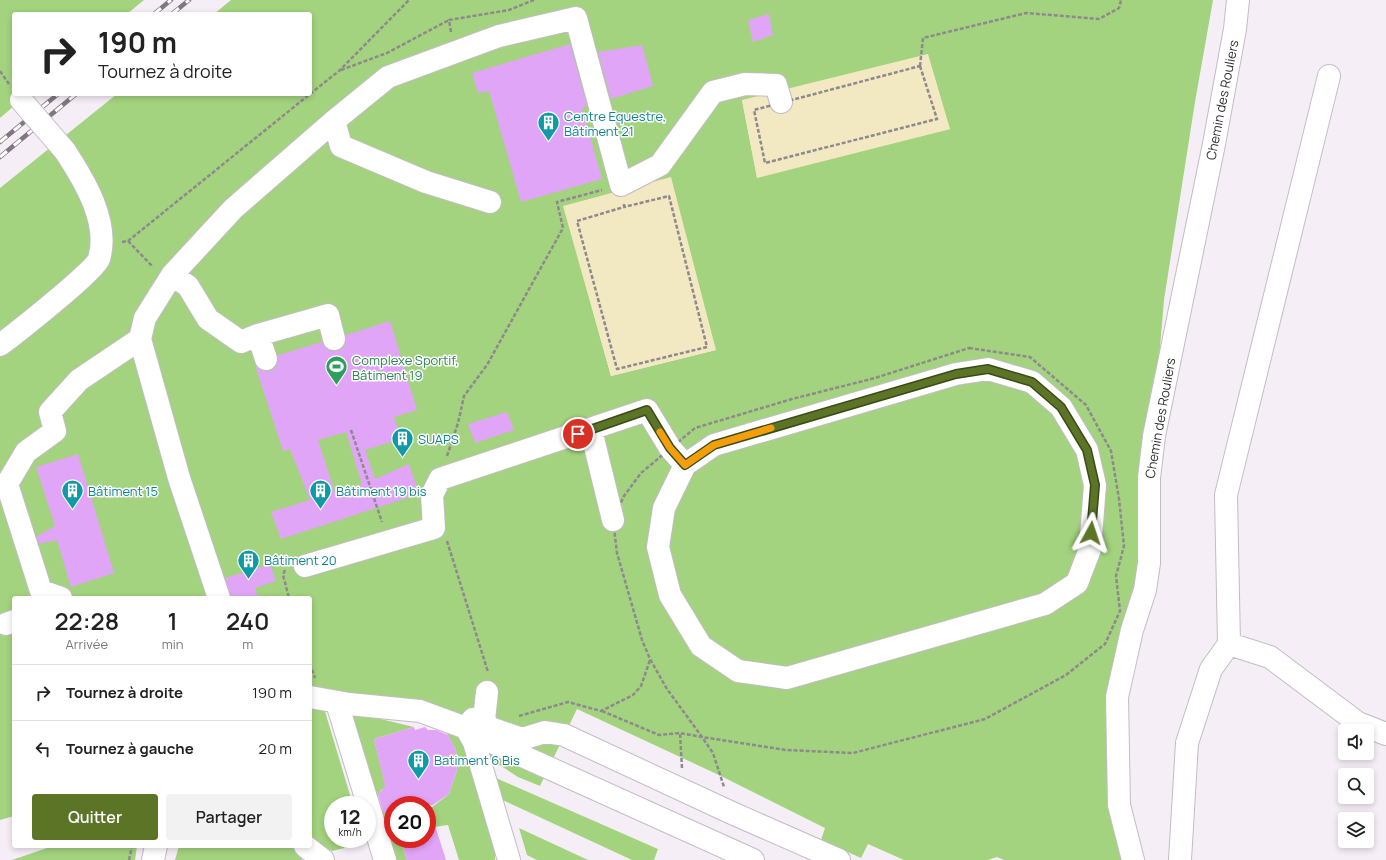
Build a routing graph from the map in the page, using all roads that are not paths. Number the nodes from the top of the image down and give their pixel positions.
1 (1238, 0) edge
2 (1329, 76) dead end
3 (19, 96) edge
4 (781, 102) road end
5 (334, 121) junction
6 (490, 202) dead end
7 (172, 275) junction
8 (258, 335) junction
9 (334, 339) dead end
10 (140, 340) junction
11 (0, 345) edge
12 (266, 359) dead end
13 (591, 430) junction
14 (685, 465) junction
15 (4, 484) edge
16 (613, 520) road end
17 (295, 567) road end
18 (48, 596) edge
19 (218, 596) edge
20 (1229, 644) junction
21 (489, 685) road end
22 (312, 697) edge
23 (337, 703) junction
24 (480, 731) junction
25 (1386, 734) edge
26 (156, 848) edge
27 (308, 848) edge
28 (153, 860) edge
29 (323, 860) edge
30 (385, 860) edge
31 (509, 860) edge
32 (753, 860) edge
33 (840, 860) edge
34 (1133, 860) edge
35 (1180, 860) edge

1 - 34 street, Chemin des Rouliers
2 - 20 street
3 - 11 street, bridge
4 - 5 street
5 - 6 street
5 - 7 street
7 - 8 street
7 - 10 street
8 - 9 street
8 - 12 street
10 - 15 street
10 - 19 street
13 - 14 street
13 - 16 street
13 - 17 street
14 - 14 street
15 - 18 street
20 - 25 street
20 - 35 street
21 - 24 street
22 - 23 street
23 - 24 street
23 - 30 street
24 - 31 street
24 - 32 street
24 - 33 street
26 - 28 street
27 - 29 street

